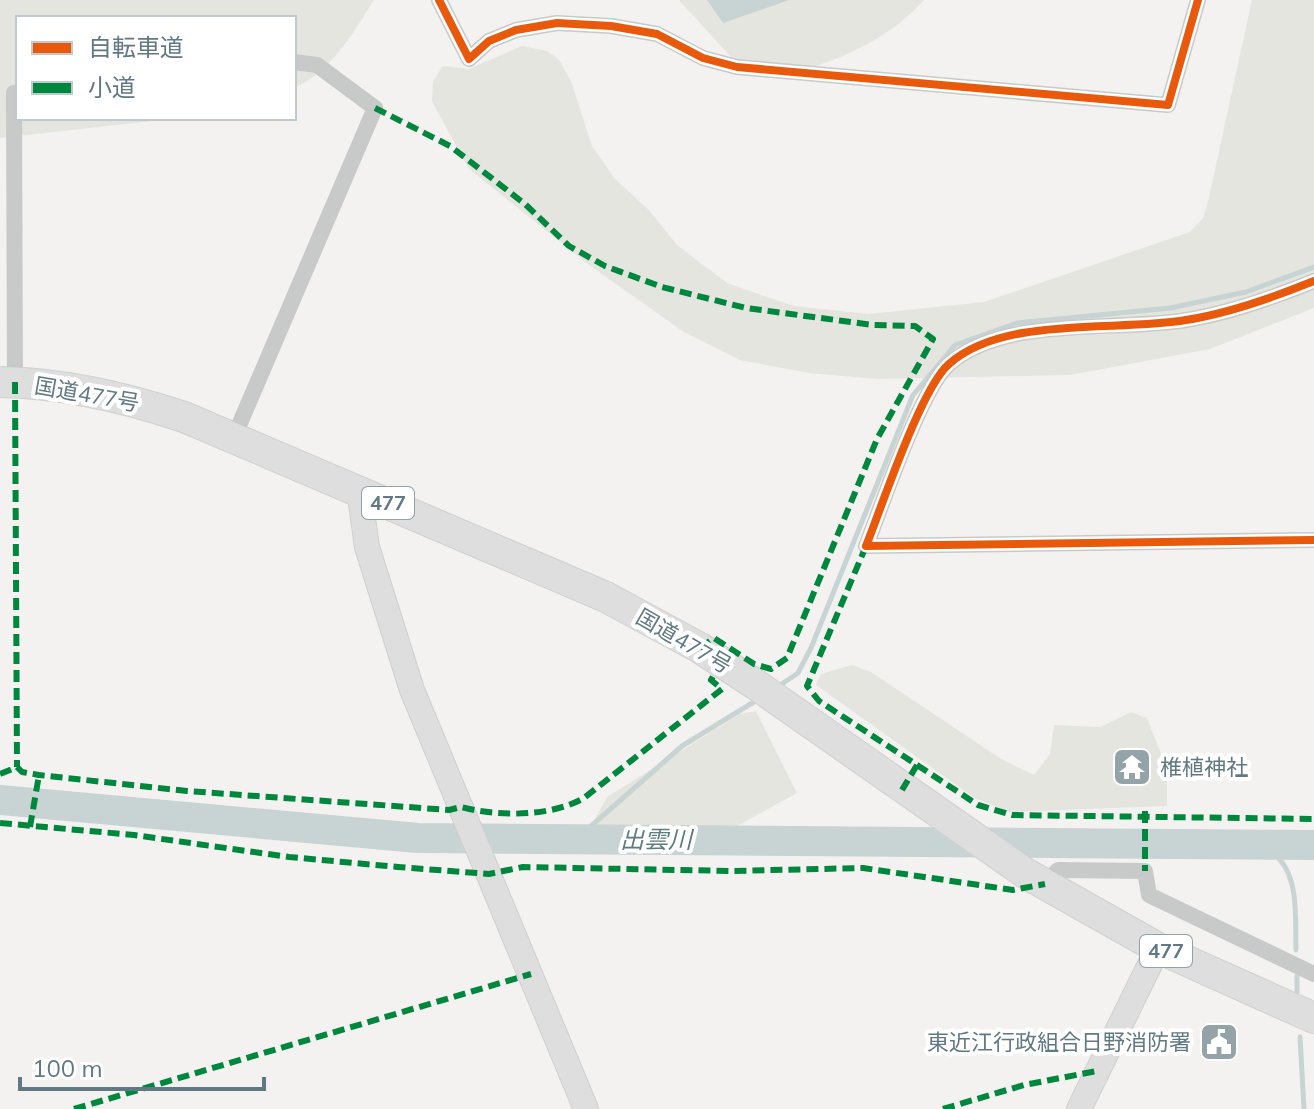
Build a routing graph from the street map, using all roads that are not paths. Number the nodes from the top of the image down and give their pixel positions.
1 (439, 0) edge
2 (1198, 0) edge
3 (296, 62) edge
4 (11, 95) edge
5 (1314, 281) edge
6 (8, 382) edge
7 (234, 437) junction
8 (359, 490) junction
9 (1314, 540) edge
10 (1035, 878) junction
11 (1158, 948) junction
12 (1314, 974) edge
13 (1314, 1018) edge
14 (586, 1109) edge
15 (1079, 1109) edge

1 - 2 street
3 - 7 street
4 - 6 street
5 - 9 street
6 - 7 highway, 国道477号 / 477
7 - 8 highway, 国道477号 / 477
8 - 10 highway, 国道477号 / 477
8 - 14 street
10 - 11 highway, 国道477号 / 477
10 - 12 street
11 - 13 highway, 国道477号 / 477
11 - 15 street

